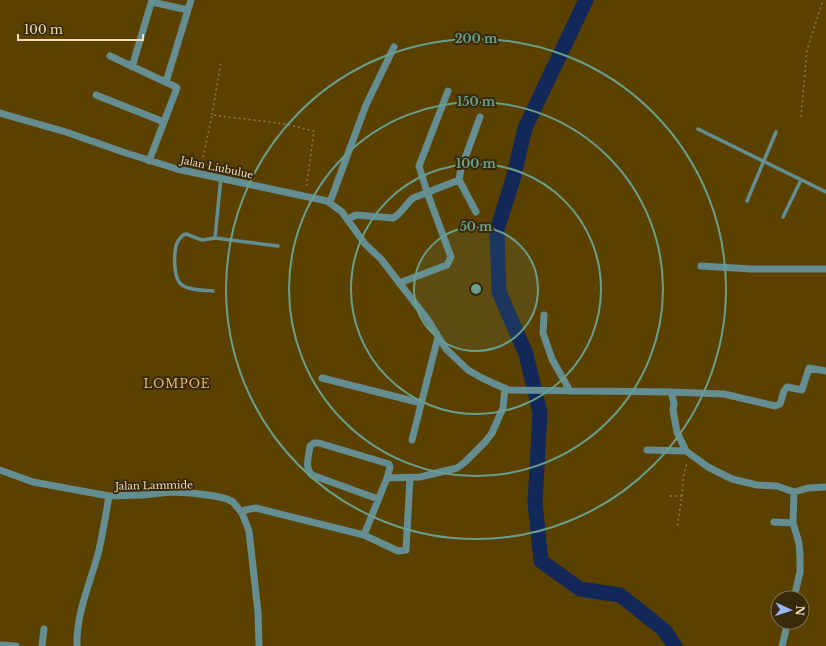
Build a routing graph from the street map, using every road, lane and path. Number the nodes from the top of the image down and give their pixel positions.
1 (191, 0) edge
2 (823, 0) edge
3 (152, 1) edge
4 (188, 10) junction
5 (394, 47) dead end
6 (110, 56) dead end
7 (221, 61) dead end
8 (132, 67) junction
9 (166, 82) junction
10 (448, 91) dead end
11 (96, 95) dead end
12 (0, 113) edge
13 (212, 115) junction
14 (801, 117) dead end
15 (480, 118) dead end
16 (164, 122) junction
17 (698, 129) dead end
18 (776, 132) dead end
19 (149, 160) junction
20 (764, 162) junction
21 (199, 174) junction
22 (221, 177) junction
23 (459, 180) junction
24 (800, 180) junction
25 (427, 192) junction
26 (826, 192) edge
27 (305, 195) junction
28 (747, 201) dead end
29 (330, 202) junction
30 (476, 212) dead end
31 (783, 217) dead end
32 (348, 220) junction
33 (215, 238) junction
34 (278, 246) dead end
35 (701, 266) dead end
36 (826, 269) edge
37 (399, 283) junction
38 (213, 291) dead end
39 (544, 316) dead end
40 (438, 337) junction
41 (826, 371) edge
42 (322, 378) dead end
43 (505, 388) junction
44 (570, 391) junction
45 (671, 392) junction
46 (421, 403) junction
47 (412, 440) dead end
48 (647, 450) dead end
49 (687, 452) junction
50 (0, 471) edge
51 (387, 478) junction
52 (410, 478) junction
53 (826, 487) edge
54 (794, 492) junction
55 (109, 496) junction
56 (670, 496) dead end
57 (682, 496) junction
58 (378, 499) junction
59 (242, 513) junction
60 (774, 522) dead end
61 (794, 522) junction
62 (677, 529) dead end
63 (364, 535) junction
64 (796, 590) edge
65 (44, 629) dead end
66 (786, 630) edge
67 (0, 645) edge
68 (16, 646) edge
69 (42, 646) edge
70 (77, 646) edge
71 (259, 646) edge
72 (782, 646) edge

1 - 4 street
2 - 14 path
3 - 4 street
3 - 8 street
4 - 9 street
5 - 29 street
6 - 8 street
7 - 13 path
8 - 9 street
9 - 16 street
10 - 25 street
11 - 16 street
12 - 19 street, Jalan Liubulue
13 - 21 path
13 - 27 path
15 - 23 street
16 - 19 street
17 - 20 lane
18 - 20 lane
19 - 21 street, Jalan Liubulue
20 - 24 lane
20 - 28 lane
21 - 22 street, Jalan Liubulue
22 - 27 street, Jalan Liubulue
22 - 33 lane
23 - 25 street
23 - 30 street
24 - 26 lane
24 - 31 lane
25 - 32 street
25 - 37 street
27 - 29 street, Jalan Liubulue
29 - 32 street, Jalan Liubulue
32 - 37 street, Jalan Liubulue
33 - 34 lane
33 - 38 lane
35 - 36 street
37 - 40 street, Jalan Liubulue
39 - 44 street
40 - 43 street, Jalan Liubulue
40 - 46 street
41 - 45 street
42 - 46 street
43 - 44 street
43 - 52 street
44 - 45 street
45 - 49 street
46 - 47 street
48 - 49 street
49 - 54 street
49 - 57 path
50 - 55 street, Jalan Lammide
51 - 52 street
51 - 58 street
51 - 58 street
52 - 63 street
53 - 54 street
54 - 61 street
55 - 59 street, Jalan Lammide
55 - 70 street
56 - 57 path
57 - 62 path
58 - 63 street
59 - 63 street
59 - 71 street, Jalan Lammide
60 - 61 street
61 - 64 street
65 - 69 street
66 - 72 street
67 - 68 street

